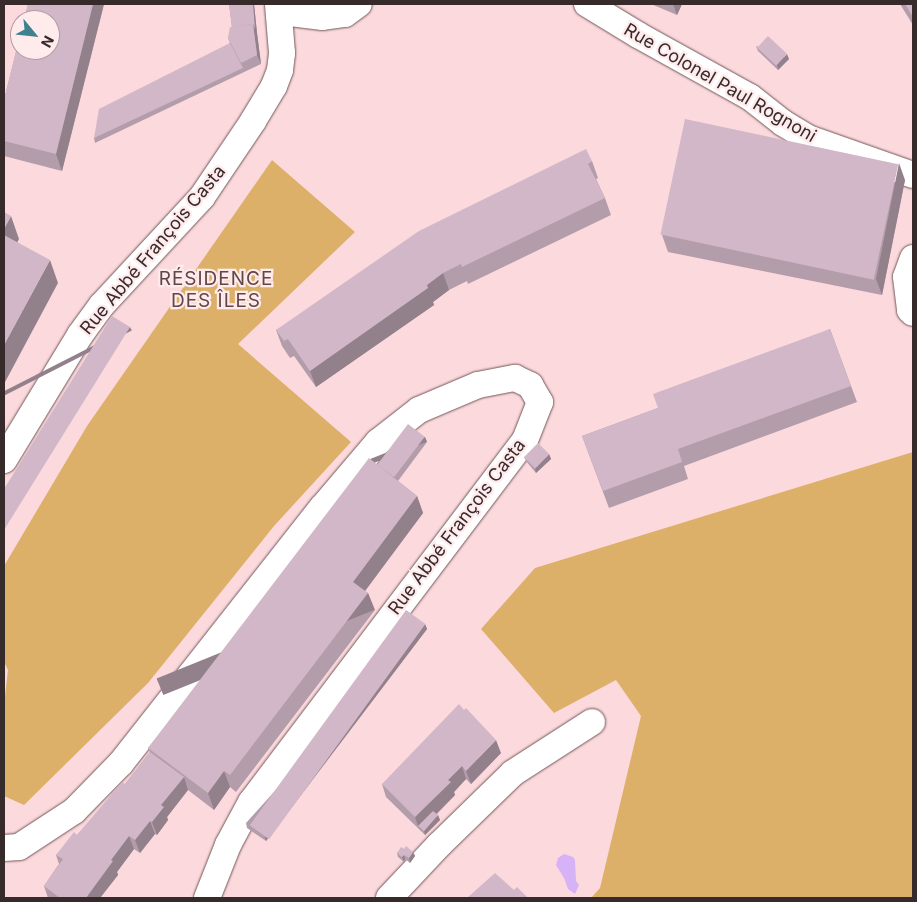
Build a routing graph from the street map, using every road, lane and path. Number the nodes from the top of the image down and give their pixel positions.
1 (359, 4) edge
2 (586, 4) edge
3 (292, 10) edge
4 (913, 175) edge
5 (913, 258) edge
6 (913, 313) edge
7 (4, 460) edge
8 (592, 722) dead end
9 (4, 848) edge
10 (207, 898) edge
11 (389, 898) edge

1 - 3 street
2 - 4 street, Rue Colonel Paul Rognoni
3 - 7 street, Rue Abbé François Casta
5 - 6 street
8 - 11 street
9 - 10 street, Rue Abbé François Casta

